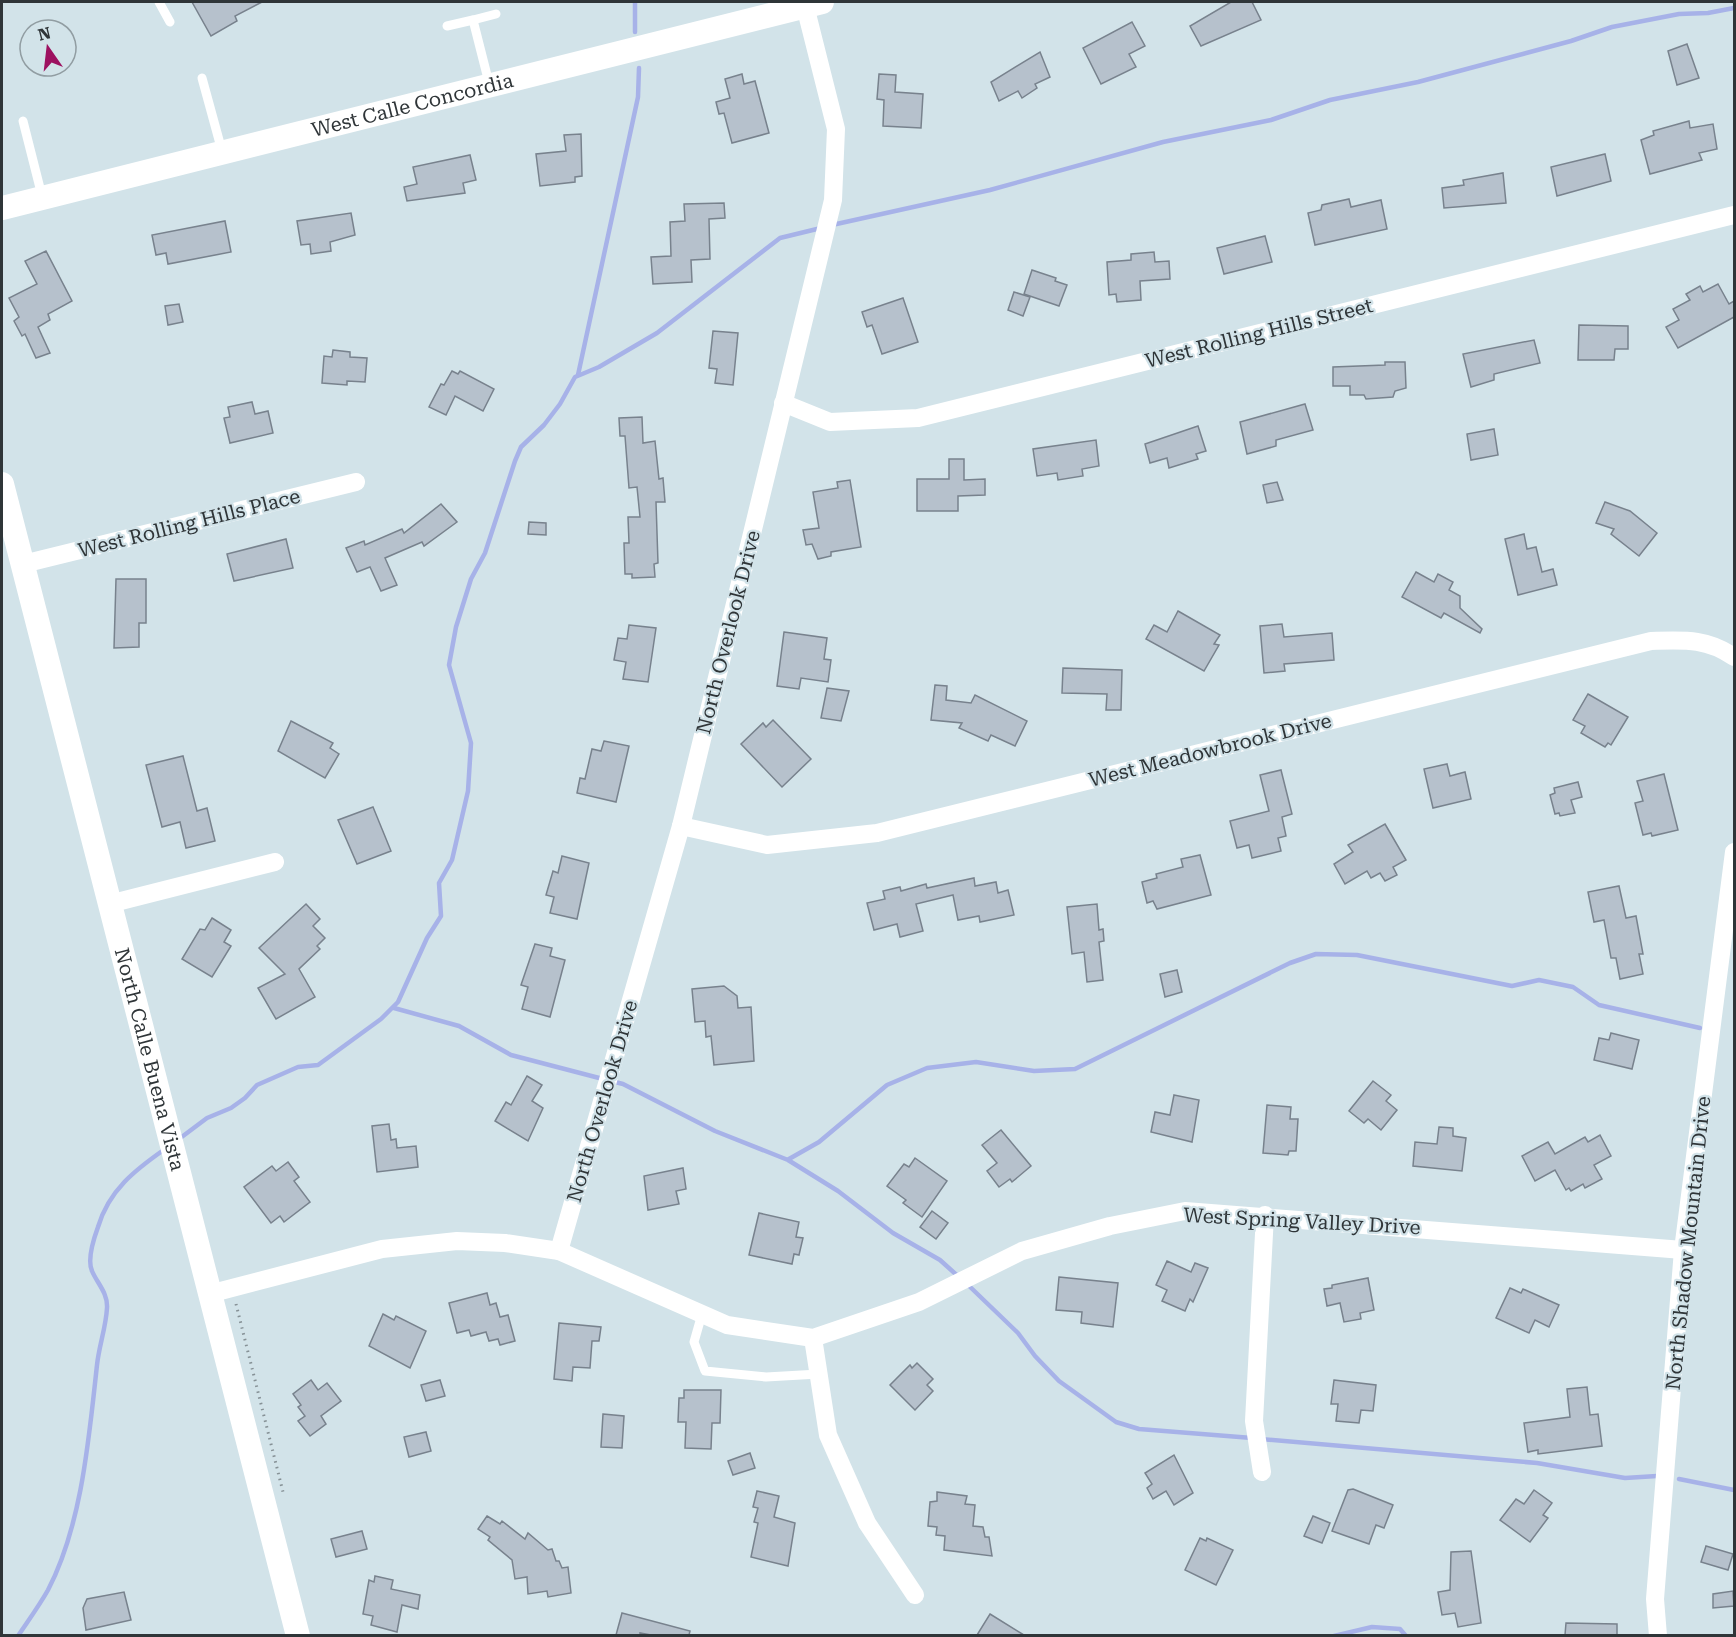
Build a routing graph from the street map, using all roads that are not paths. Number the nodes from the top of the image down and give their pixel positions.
1 (159, 2) edge
2 (814, 4) edge
3 (496, 14) dead end
4 (473, 20) junction
5 (170, 22) dead end
6 (447, 26) dead end
7 (202, 78) dead end
8 (489, 86) junction
9 (23, 121) dead end
10 (223, 153) junction
11 (42, 199) junction
12 (2, 208) edge
13 (1734, 215) edge
14 (783, 403) junction
15 (356, 482) dead end
16 (2, 484) edge
17 (23, 564) junction
18 (1734, 657) edge
19 (681, 826) junction
20 (1734, 852) edge
21 (275, 862) dead end
22 (110, 904) junction
23 (1265, 1215) junction
24 (1683, 1250) junction
25 (559, 1251) junction
26 (221, 1291) junction
27 (702, 1314) junction
28 (813, 1338) junction
29 (819, 1374) junction
30 (1262, 1472) dead end
31 (915, 1595) dead end
32 (298, 1635) edge
33 (1659, 1635) edge

1 - 5 lane
2 - 8 street, West Calle Concordia
2 - 14 street, North Overlook Drive
3 - 4 lane
4 - 6 lane
4 - 8 lane
7 - 10 lane
8 - 10 street, West Calle Concordia
9 - 11 lane
10 - 11 street, West Calle Concordia
11 - 12 street, West Calle Concordia
13 - 14 street, West Rolling Hills Street
14 - 19 street, North Overlook Drive
15 - 17 street, West Rolling Hills Place
16 - 17 street, North Calle Buena Vista
17 - 22 street, North Calle Buena Vista
18 - 19 street, West Meadowbrook Drive
19 - 25 street, North Overlook Drive
20 - 24 street, North Shadow Mountain Drive
21 - 22 street
22 - 26 street, North Calle Buena Vista
23 - 24 street, West Spring Valley Drive
23 - 28 street, West Spring Valley Drive
23 - 30 street
24 - 33 street, North Shadow Mountain Drive
25 - 26 street, West Spring Valley Drive
25 - 27 street, West Spring Valley Drive
26 - 32 street, North Calle Buena Vista
27 - 28 street, West Spring Valley Drive
27 - 29 lane
28 - 29 street
29 - 31 street

